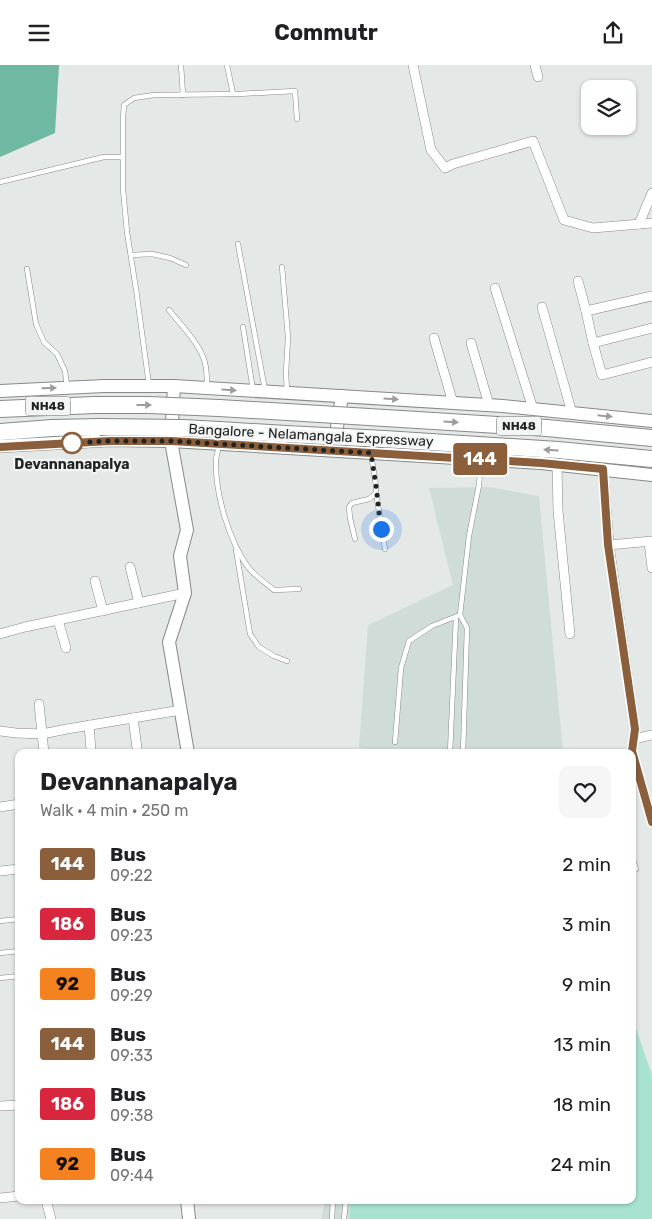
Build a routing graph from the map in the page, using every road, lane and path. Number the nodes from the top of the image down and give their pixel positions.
1 (181, 65) edge
2 (227, 65) edge
3 (413, 65) edge
4 (535, 65) edge
5 (538, 77) dead end
6 (233, 94) junction
7 (183, 95) junction
8 (297, 119) dead end
9 (123, 157) junction
10 (0, 182) edge
11 (652, 193) edge
12 (652, 223) edge
13 (639, 224) junction
14 (238, 244) dead end
15 (131, 255) junction
16 (186, 265) dead end
17 (282, 267) dead end
18 (27, 269) dead end
19 (578, 281) dead end
20 (495, 288) dead end
21 (652, 296) edge
22 (542, 307) dead end
23 (169, 310) dead end
24 (586, 311) junction
25 (243, 327) dead end
26 (652, 328) edge
27 (434, 338) dead end
28 (471, 343) dead end
29 (593, 343) junction
30 (652, 362) edge
31 (150, 386) junction
32 (68, 387) junction
33 (174, 387) junction
34 (207, 388) junction
35 (1, 389) edge
36 (259, 391) junction
37 (287, 393) junction
38 (342, 395) junction
39 (453, 403) junction
40 (489, 405) junction
41 (0, 409) edge
42 (533, 409) junction
43 (572, 413) junction
44 (652, 421) edge
45 (0, 432) edge
46 (652, 438) edge
47 (171, 441) junction
48 (219, 444) junction
49 (0, 447) edge
50 (333, 451) junction
51 (371, 453) junction
52 (481, 459) junction
53 (652, 459) edge
54 (557, 465) junction
55 (603, 469) junction
56 (652, 475) edge
57 (376, 493) junction
58 (355, 539) dead end
59 (651, 541) edge
60 (608, 545) junction
61 (235, 546) junction
62 (385, 549) dead end
63 (130, 567) dead end
64 (652, 567) edge
65 (95, 581) dead end
66 (299, 589) dead end
67 (185, 593) junction
68 (139, 603) junction
69 (103, 611) junction
70 (458, 616) junction
71 (58, 620) junction
72 (0, 634) edge
73 (570, 635) dead end
74 (66, 648) dead end
75 (287, 661) dead end
76 (39, 704) dead end
77 (181, 709) junction
78 (133, 717) junction
79 (89, 725) junction
80 (0, 731) edge
81 (42, 734) junction
82 (652, 735) edge
83 (634, 739) junction
84 (395, 742) dead end
85 (137, 748) dead end
86 (44, 749) edge
87 (91, 749) edge
88 (187, 749) edge
89 (450, 749) edge
90 (463, 749) edge
91 (632, 749) edge
92 (636, 768) edge
93 (15, 805) edge
94 (0, 807) edge
95 (652, 822) edge
96 (15, 869) edge
97 (0, 871) edge
98 (15, 919) edge
99 (0, 921) edge
100 (15, 951) edge
101 (0, 953) edge
102 (15, 976) edge
103 (0, 978) edge
104 (15, 1105) edge
105 (0, 1106) edge
106 (15, 1196) edge
107 (0, 1198) edge
108 (47, 1204) edge
109 (187, 1204) edge
110 (333, 1204) edge
111 (346, 1204) edge
112 (51, 1219) edge
113 (189, 1219) edge
114 (332, 1219) edge
115 (344, 1219) edge

1 - 7 lane
2 - 6 lane
3 - 13 street
4 - 5 street
6 - 7 lane
6 - 8 lane
7 - 9 lane
9 - 10 lane
9 - 15 lane
11 - 13 street
12 - 13 street
14 - 36 lane
15 - 16 lane
15 - 31 lane
17 - 37 lane
18 - 32 lane
19 - 24 street
20 - 42 street
21 - 24 street
22 - 43 street
23 - 34 lane
24 - 29 street
25 - 36 lane
26 - 29 street
27 - 39 street
28 - 40 street
29 - 30 street
31 - 32 street
31 - 33 street
35 -> 32 street
33 - 34 street
33 - 47 street
34 -> 36 street
36 - 37 street
37 - 38 street
38 -> 39 street
38 - 50 street
39 - 40 street
40 - 42 street
41 -> 46 highway, Bangalore - Nelamangala Expressway / NH48, bridge
42 - 43 street
43 -> 44 street
53 -> 45 highway, Bangalore - Nelamangala Expressway / NH48, bridge
47 - 48 street
47 - 49 street
47 - 67 street
48 - 50 street
48 - 61 lane
50 - 51 street
51 - 52 street
51 - 57 lane
52 - 54 street
52 - 70 lane
54 - 55 street
54 - 73 street
55 - 56 street
55 - 60 street
57 - 58 lane
57 - 62 lane
59 - 60 street
59 - 64 street
60 - 83 street
61 - 66 lane
61 - 75 lane
63 - 68 street
65 - 69 street
67 - 68 street
67 - 77 street
68 - 69 street
69 - 71 street
70 - 84 lane
70 - 89 lane
70 - 90 lane
71 - 72 street
71 - 74 street
76 - 81 street
77 - 78 street
77 - 88 street
78 - 79 street
78 - 85 street
79 - 81 street
79 - 87 street
80 - 81 street
81 - 86 street
82 - 83 street
83 - 91 street
92 - 95 street
93 - 94 street
96 - 97 street
98 - 99 lane
100 - 101 lane
102 - 103 lane
104 - 105 street
106 - 107 street
108 - 112 street
109 - 113 street
110 - 114 lane
111 - 115 lane

